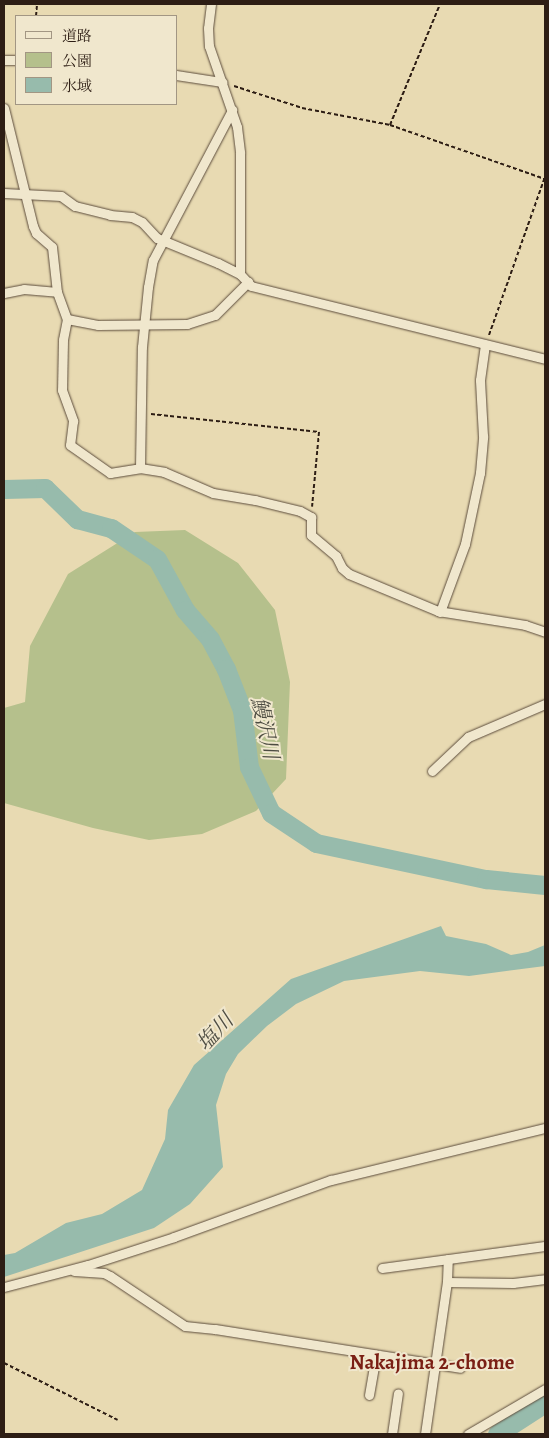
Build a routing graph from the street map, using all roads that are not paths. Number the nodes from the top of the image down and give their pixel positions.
1 (211, 4) edge
2 (178, 75) edge
3 (222, 82) junction
4 (4, 108) edge
5 (232, 110) junction
6 (4, 193) edge
7 (26, 196) junction
8 (164, 241) junction
9 (240, 274) junction
10 (248, 282) junction
11 (58, 292) junction
12 (4, 293) edge
13 (66, 319) junction
14 (144, 325) junction
15 (485, 344) junction
16 (545, 359) edge
17 (140, 468) junction
18 (440, 612) junction
19 (545, 632) edge
20 (545, 704) edge
21 (432, 771) dead end
22 (545, 1128) edge
23 (545, 1246) edge
24 (448, 1259) junction
25 (382, 1268) dead end
26 (66, 1271) junction
27 (545, 1279) edge
28 (448, 1282) junction
29 (516, 1283) junction
30 (545, 1286) edge
31 (4, 1287) edge
32 (376, 1355) junction
33 (436, 1365) junction
34 (460, 1368) dead end
35 (545, 1389) edge
36 (398, 1393) dead end
37 (369, 1395) dead end
38 (392, 1434) edge
39 (426, 1434) edge
40 (468, 1434) edge

1 - 3 street
2 - 3 street
3 - 5 street
4 - 7 street
5 - 8 street
5 - 9 street
6 - 7 street
7 - 8 street
7 - 11 street
8 - 9 street
8 - 14 street
9 - 10 street
10 - 14 street
10 - 15 street
11 - 12 street
11 - 13 street
13 - 14 street
13 - 17 street
14 - 17 street
15 - 16 street
15 - 18 street
17 - 18 street
18 - 19 street
20 - 21 street
22 - 26 street
23 - 24 street
24 - 25 street
24 - 28 street
26 - 31 street
26 - 32 street
27 - 29 street
28 - 29 street
28 - 33 street
29 - 30 street
32 - 33 street
32 - 37 street
33 - 34 street
33 - 39 street
35 - 40 street
36 - 38 street

